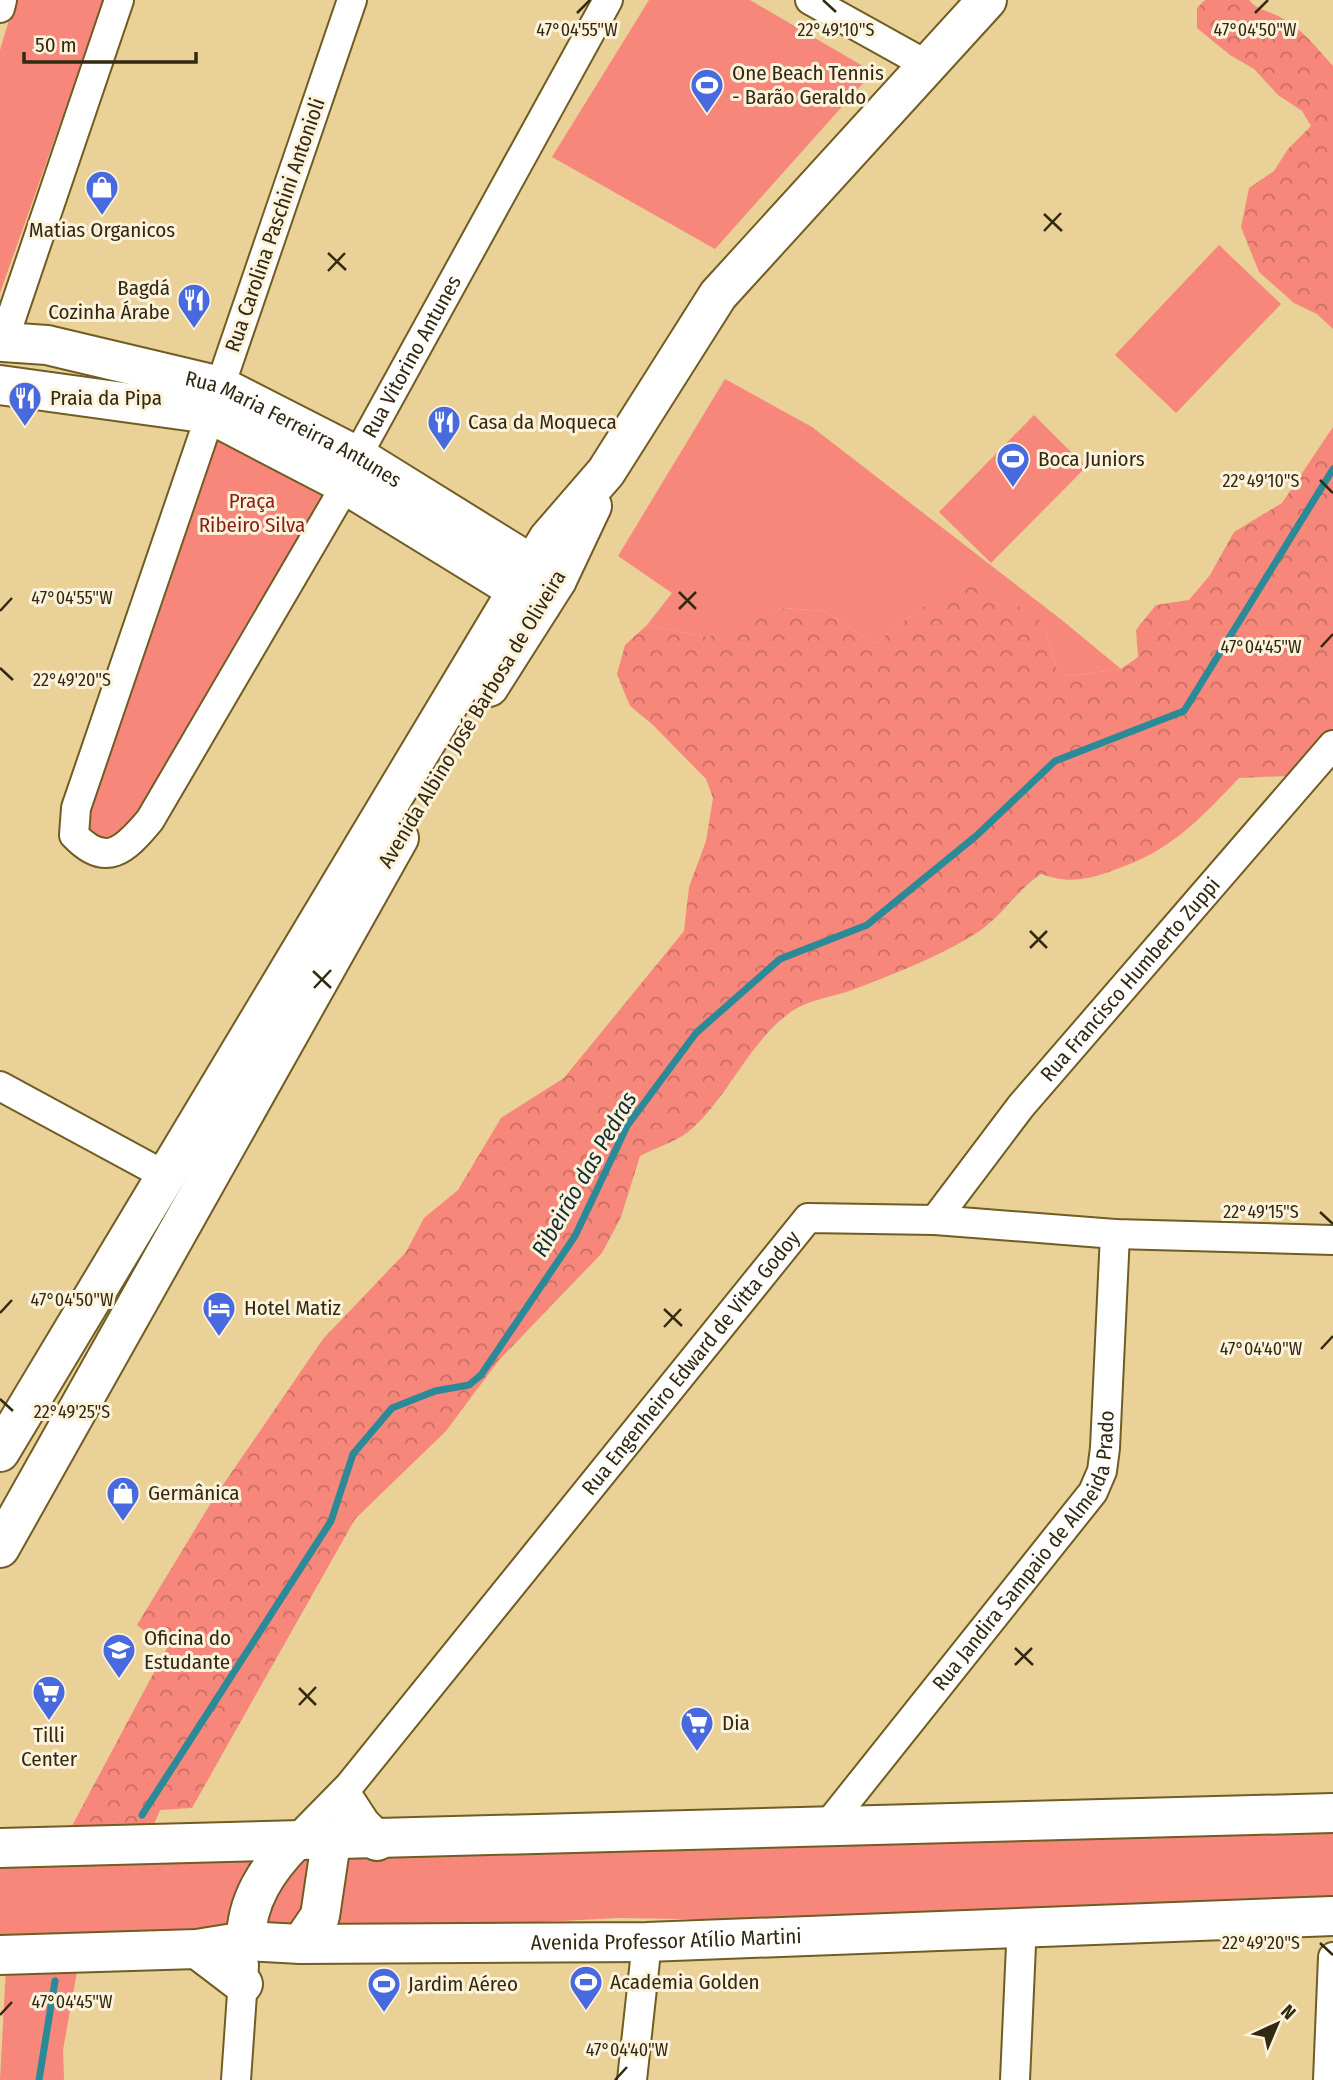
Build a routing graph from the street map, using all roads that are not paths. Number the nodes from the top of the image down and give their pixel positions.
1 (2, 0) edge
2 (119, 0) edge
3 (352, 0) edge
4 (608, 0) edge
5 (810, 0) edge
6 (987, 0) edge
7 (0, 8) edge
8 (928, 65) junction
9 (1, 346) edge
10 (0, 385) edge
11 (215, 400) junction
12 (352, 471) junction
13 (537, 585) junction
14 (1333, 745) edge
15 (76, 808) joint
16 (0, 1086) edge
17 (166, 1176) junction
18 (935, 1220) junction
19 (1115, 1234) junction
20 (1333, 1240) edge
21 (4, 1435) edge
22 (0, 1548) edge
23 (347, 1793) junction
24 (1333, 1813) edge
25 (826, 1827) junction
26 (377, 1840) junction
27 (313, 1841) junction
28 (0, 1848) edge
29 (1333, 1916) edge
30 (246, 1941) junction
31 (648, 1942) junction
32 (301, 1944) junction
33 (1021, 1945) dead end
34 (197, 1948) junction
35 (0, 1955) edge
36 (1333, 1957) edge
37 (243, 1984) junction
38 (236, 2080) edge
39 (632, 2080) edge
40 (1015, 2080) edge
41 (1328, 2080) edge

1 - 7 street
2 - 9 street
3 - 11 street, Rua Carolina Paschini Antonioli
4 - 12 street, Rua Vitorino Antunes
5 - 8 street
6 - 8 main road, Avenida Albino José Barbosa de Oliveira
8 - 13 main road, Avenida Albino José Barbosa de Oliveira
9 - 11 main road, Rua Maria Ferreirra Antunes
10 - 11 main road, Rua Maria Ferreirra Antunes
11 - 12 main road, Rua Maria Ferreirra Antunes
11 - 15 street, Rua Carolina Paschini Antonioli
12 - 13 main road, Rua Maria Ferreirra Antunes
12 - 15 street, Rua Vitorino Antunes
13 - 17 main road, Avenida Albino José Barbosa de Oliveira
13 - 22 main road, Avenida Albino José Barbosa de Oliveira
14 - 18 street, Rua Francisco Humberto Zuppi
16 - 17 street
17 - 21 main road, Avenida Albino José Barbosa de Oliveira
18 - 19 street, Rua Engenheiro Edward de Vitta Godoy
18 - 23 street, Rua Engenheiro Edward de Vitta Godoy
19 - 20 street, Rua Engenheiro Edward de Vitta Godoy
19 - 25 street, Rua Jandira Sampaio de Almeida Prado
23 - 26 main road
23 - 27 street, Rua Engenheiro Edward de Vitta Godoy
24 - 25 main road
25 - 26 main road
26 - 27 main road
27 - 28 main road
27 - 30 main road
27 - 32 main road
29 - 31 main road, Avenida Professor Atílio Martini
30 - 32 main road, Avenida Professor Atílio Martini
30 - 34 main road, Avenida Professor Atílio Martini
30 - 37 street
31 - 32 main road, Avenida Professor Atílio Martini
31 - 39 street
33 - 40 street
34 - 35 main road, Avenida Professor Atílio Martini
34 - 37 main road
36 - 41 street
37 - 38 street

